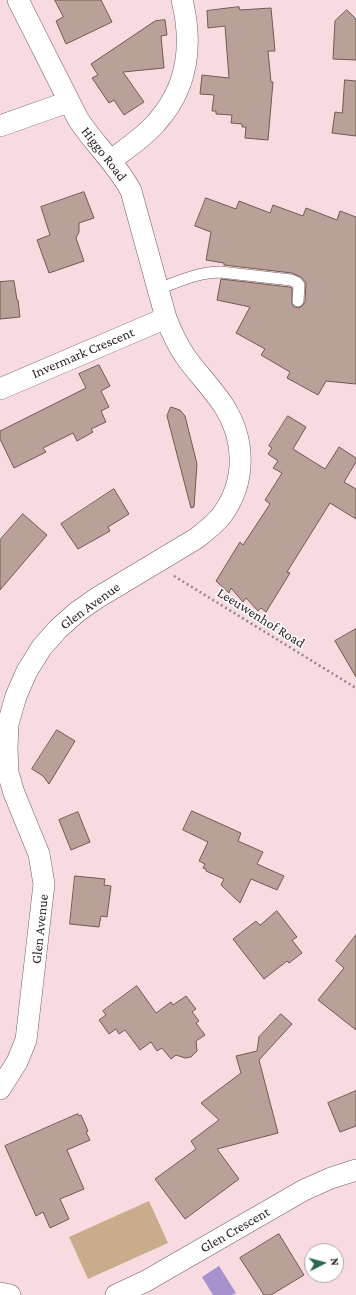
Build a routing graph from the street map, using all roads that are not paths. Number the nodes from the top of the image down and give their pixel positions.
1 (18, 0) edge
2 (182, 0) edge
3 (68, 102) junction
4 (0, 126) edge
5 (111, 160) junction
6 (158, 289) junction
7 (298, 301) dead end
8 (166, 318) junction
9 (0, 389) edge
10 (0, 1089) edge
11 (356, 1170) edge
12 (0, 1293) edge
13 (10, 1295) edge
14 (116, 1295) edge

1 - 3 street, Higgo Road
2 - 5 street
3 - 4 street
3 - 5 street, Higgo Road
5 - 6 street, Higgo Road
6 - 7 lane
6 - 8 street, Higgo Road
8 - 9 street, Invermark Crescent
8 - 10 street, Glen Avenue
11 - 14 street, Glen Crescent
12 - 13 street

